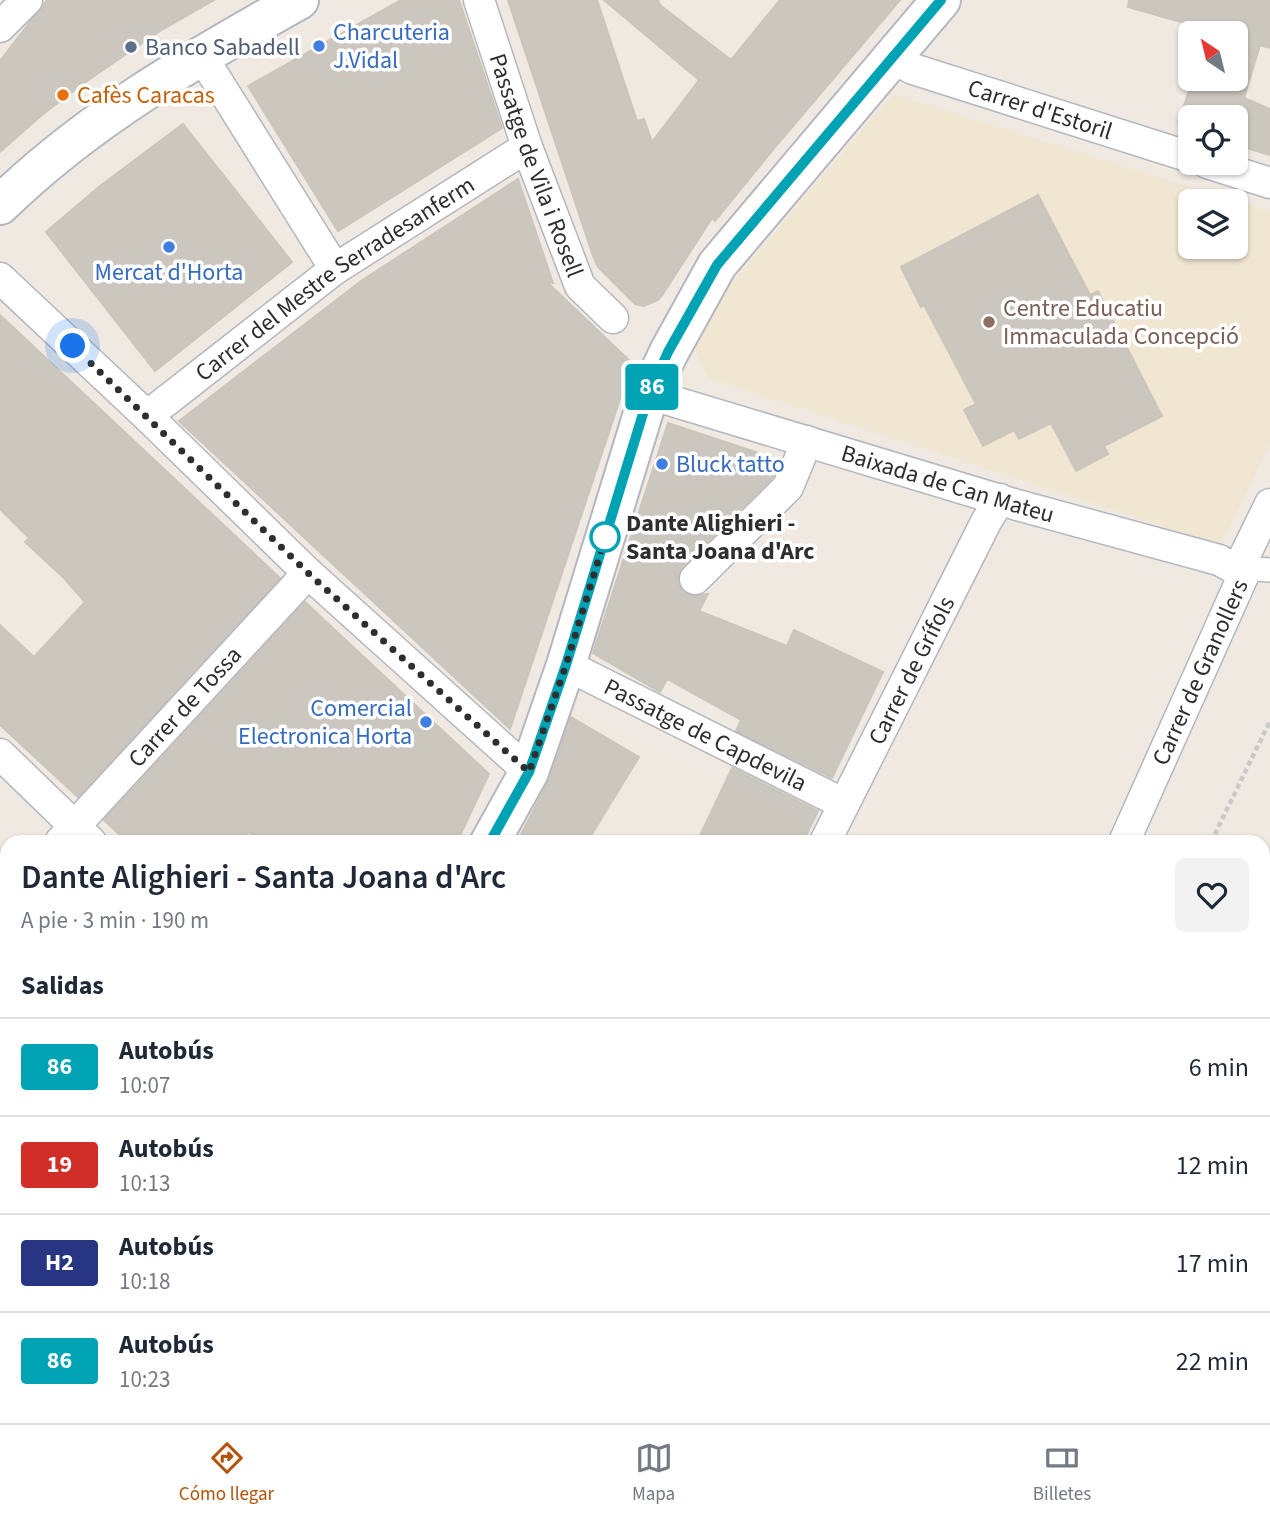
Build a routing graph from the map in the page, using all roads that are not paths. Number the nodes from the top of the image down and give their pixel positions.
1 (27, 0) edge
2 (299, 0) edge
3 (479, 0) edge
4 (941, 0) edge
5 (0, 27) edge
6 (201, 55) junction
7 (891, 58) junction
8 (527, 147) junction
9 (1178, 153) edge
10 (1245, 175) edge
11 (1270, 183) edge
12 (0, 205) edge
13 (335, 269) junction
14 (0, 278) edge
15 (613, 318) dead end
16 (649, 394) junction
17 (147, 416) junction
18 (807, 442) junction
19 (1000, 499) junction
20 (1270, 504) edge
21 (1257, 571) edge
22 (308, 573) junction
23 (695, 579) dead end
24 (566, 665) junction
25 (0, 754) edge
26 (529, 772) junction
27 (844, 804) junction
28 (73, 835) edge
29 (77, 835) edge
30 (494, 835) edge
31 (828, 835) edge
32 (1127, 835) edge

1 - 5 street
2 - 6 street
3 - 8 street, Passatge de Vila i Rosell
4 - 7 street
6 - 12 street
6 - 13 street
7 - 9 street, Carrer d'Estoril
7 - 16 street
8 - 13 street, Carrer del Mestre Serradesanferm
8 - 15 street, Passatge de Vila i Rosell
10 - 11 street
13 - 17 street, Carrer del Mestre Serradesanferm
14 - 17 street
16 - 18 street, Baixada de Can Mateu
16 - 24 street
17 - 22 street
18 - 19 street, Baixada de Can Mateu
18 - 23 street
19 - 21 street, Baixada de Can Mateu
19 - 27 street, Carrer de Grífols
20 - 21 street, Carrer de Granollers
21 - 32 street, Carrer de Granollers
22 - 26 street
22 - 29 street, Carrer de Tossa
24 - 26 street
24 - 27 street, Passatge de Capdevila
25 - 28 street
26 - 30 street
27 - 31 street, Carrer de Grífols

